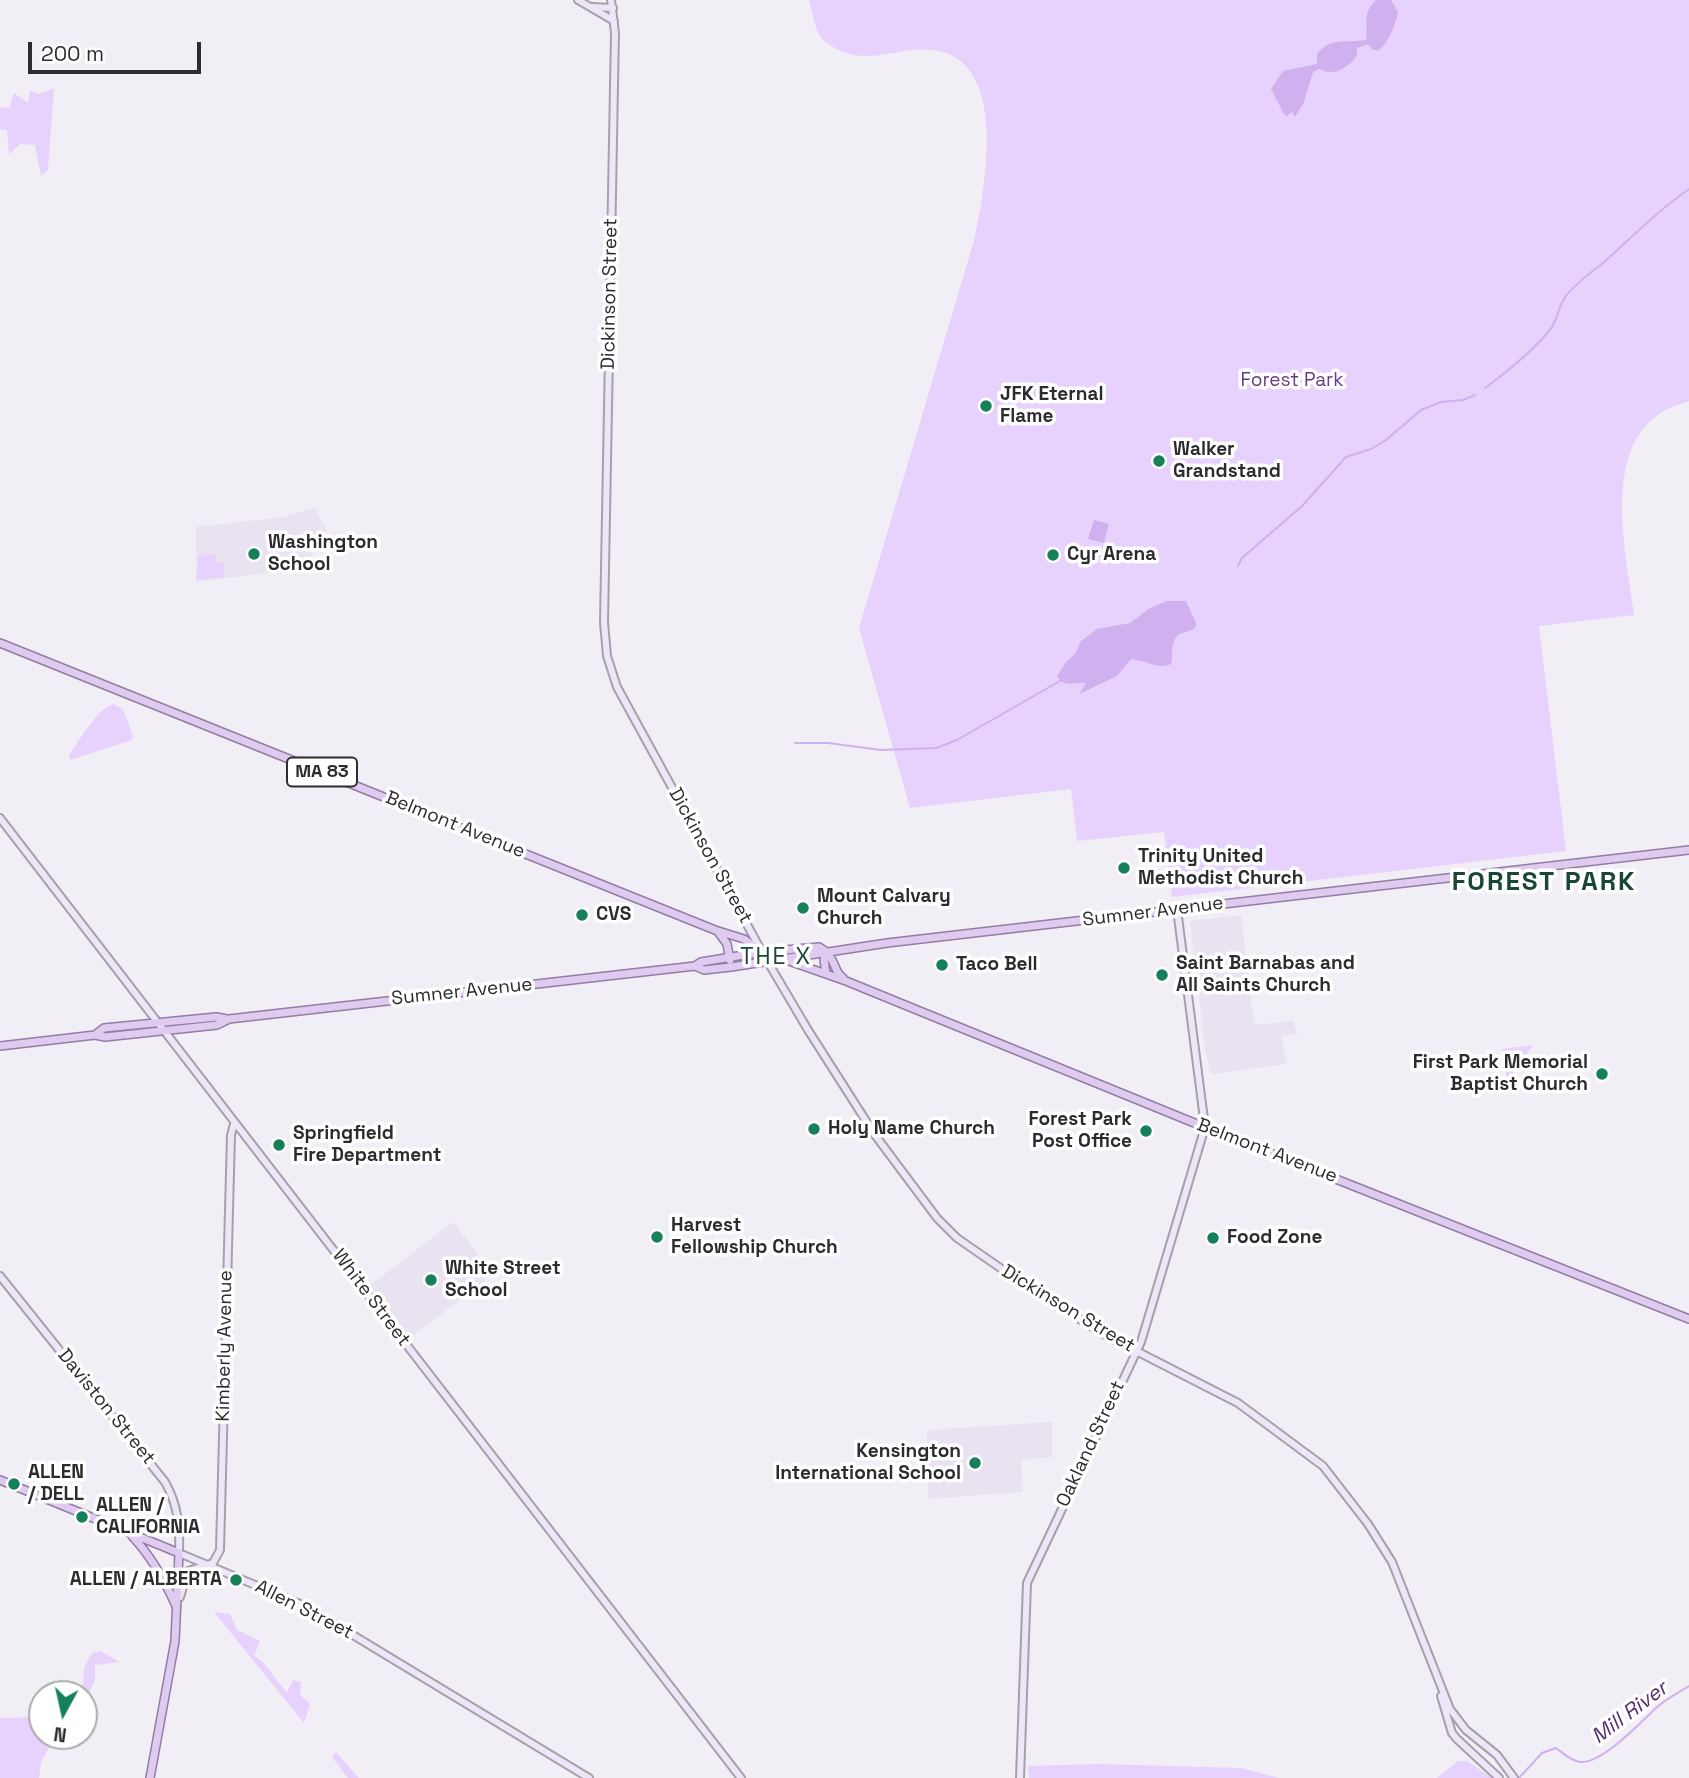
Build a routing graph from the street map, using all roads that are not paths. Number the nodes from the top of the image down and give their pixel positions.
1 (578, 0) edge
2 (612, 4) edge
3 (590, 7) junction
4 (614, 22) junction
5 (0, 643) edge
6 (0, 818) edge
7 (1689, 850) edge
8 (1177, 909) junction
9 (715, 930) junction
10 (762, 952) junction
11 (828, 952) junction
12 (730, 957) junction
13 (785, 960) junction
14 (769, 962) junction
15 (695, 966) junction
16 (731, 967) junction
17 (826, 974) junction
18 (846, 981) junction
19 (229, 1019) junction
20 (155, 1022) junction
21 (163, 1031) junction
22 (95, 1035) junction
23 (0, 1045) edge
24 (234, 1124) junction
25 (1205, 1127) junction
26 (0, 1276) edge
27 (1689, 1319) edge
28 (1135, 1350) junction
29 (0, 1480) edge
30 (128, 1533) junction
31 (179, 1553) junction
32 (209, 1565) junction
33 (177, 1610) junction
34 (1437, 1681) junction
35 (150, 1778) edge
36 (589, 1778) edge
37 (741, 1778) edge
38 (1020, 1778) edge
39 (1499, 1778) edge
40 (1514, 1778) edge

1 - 3 main road
2 - 3 main road
2 - 4 main road, Dickinson Street
3 - 4 main road
4 - 10 main road, Dickinson Street
5 - 9 main road, Belmont Avenue / MA 83
6 - 20 main road, White Street
7 - 8 main road, Sumner Avenue
8 - 11 main road, Sumner Avenue
8 - 25 main road, Oakland Street
9 - 10 main road, Belmont Avenue / MA 83
9 - 12 main road
10 - 11 main road, Sumner Avenue
10 - 12 main road, Sumner Avenue
10 - 14 main road, Dickinson Street
11 - 13 main road, Sumner Avenue
11 - 17 main road
11 - 18 main road
12 - 15 main road, Sumner Avenue
12 - 16 main road
13 - 14 main road, Sumner Avenue
13 - 17 main road, Belmont Avenue
14 - 16 main road, Sumner Avenue
14 - 28 main road, Dickinson Street
15 - 16 main road, Sumner Avenue
15 - 19 main road, Sumner Avenue
17 - 18 main road, Belmont Avenue
18 - 25 main road, Belmont Avenue
19 - 20 main road, Sumner Avenue
19 - 21 main road, Sumner Avenue
20 - 21 main road, White Street
20 - 22 main road, Sumner Avenue
21 - 22 main road, Sumner Avenue
21 - 24 main road, White Street
22 - 23 main road, Sumner Avenue
24 - 32 main road, Kimberly Avenue
24 - 37 main road, White Street
25 - 27 main road, Belmont Avenue
25 - 28 main road, Oakland Street
26 - 31 main road, Daviston Street
28 - 34 main road, Dickinson Street
28 - 38 main road, Oakland Street
29 - 30 main road, Allen Street
30 - 31 main road, Allen Street
30 - 33 main road
31 - 32 main road, Allen Street
31 - 33 main road
32 - 33 main road
32 - 36 main road, Allen Street
33 - 35 main road
34 - 39 main road, Dickinson Street
34 - 40 main road, Dickinson Street

